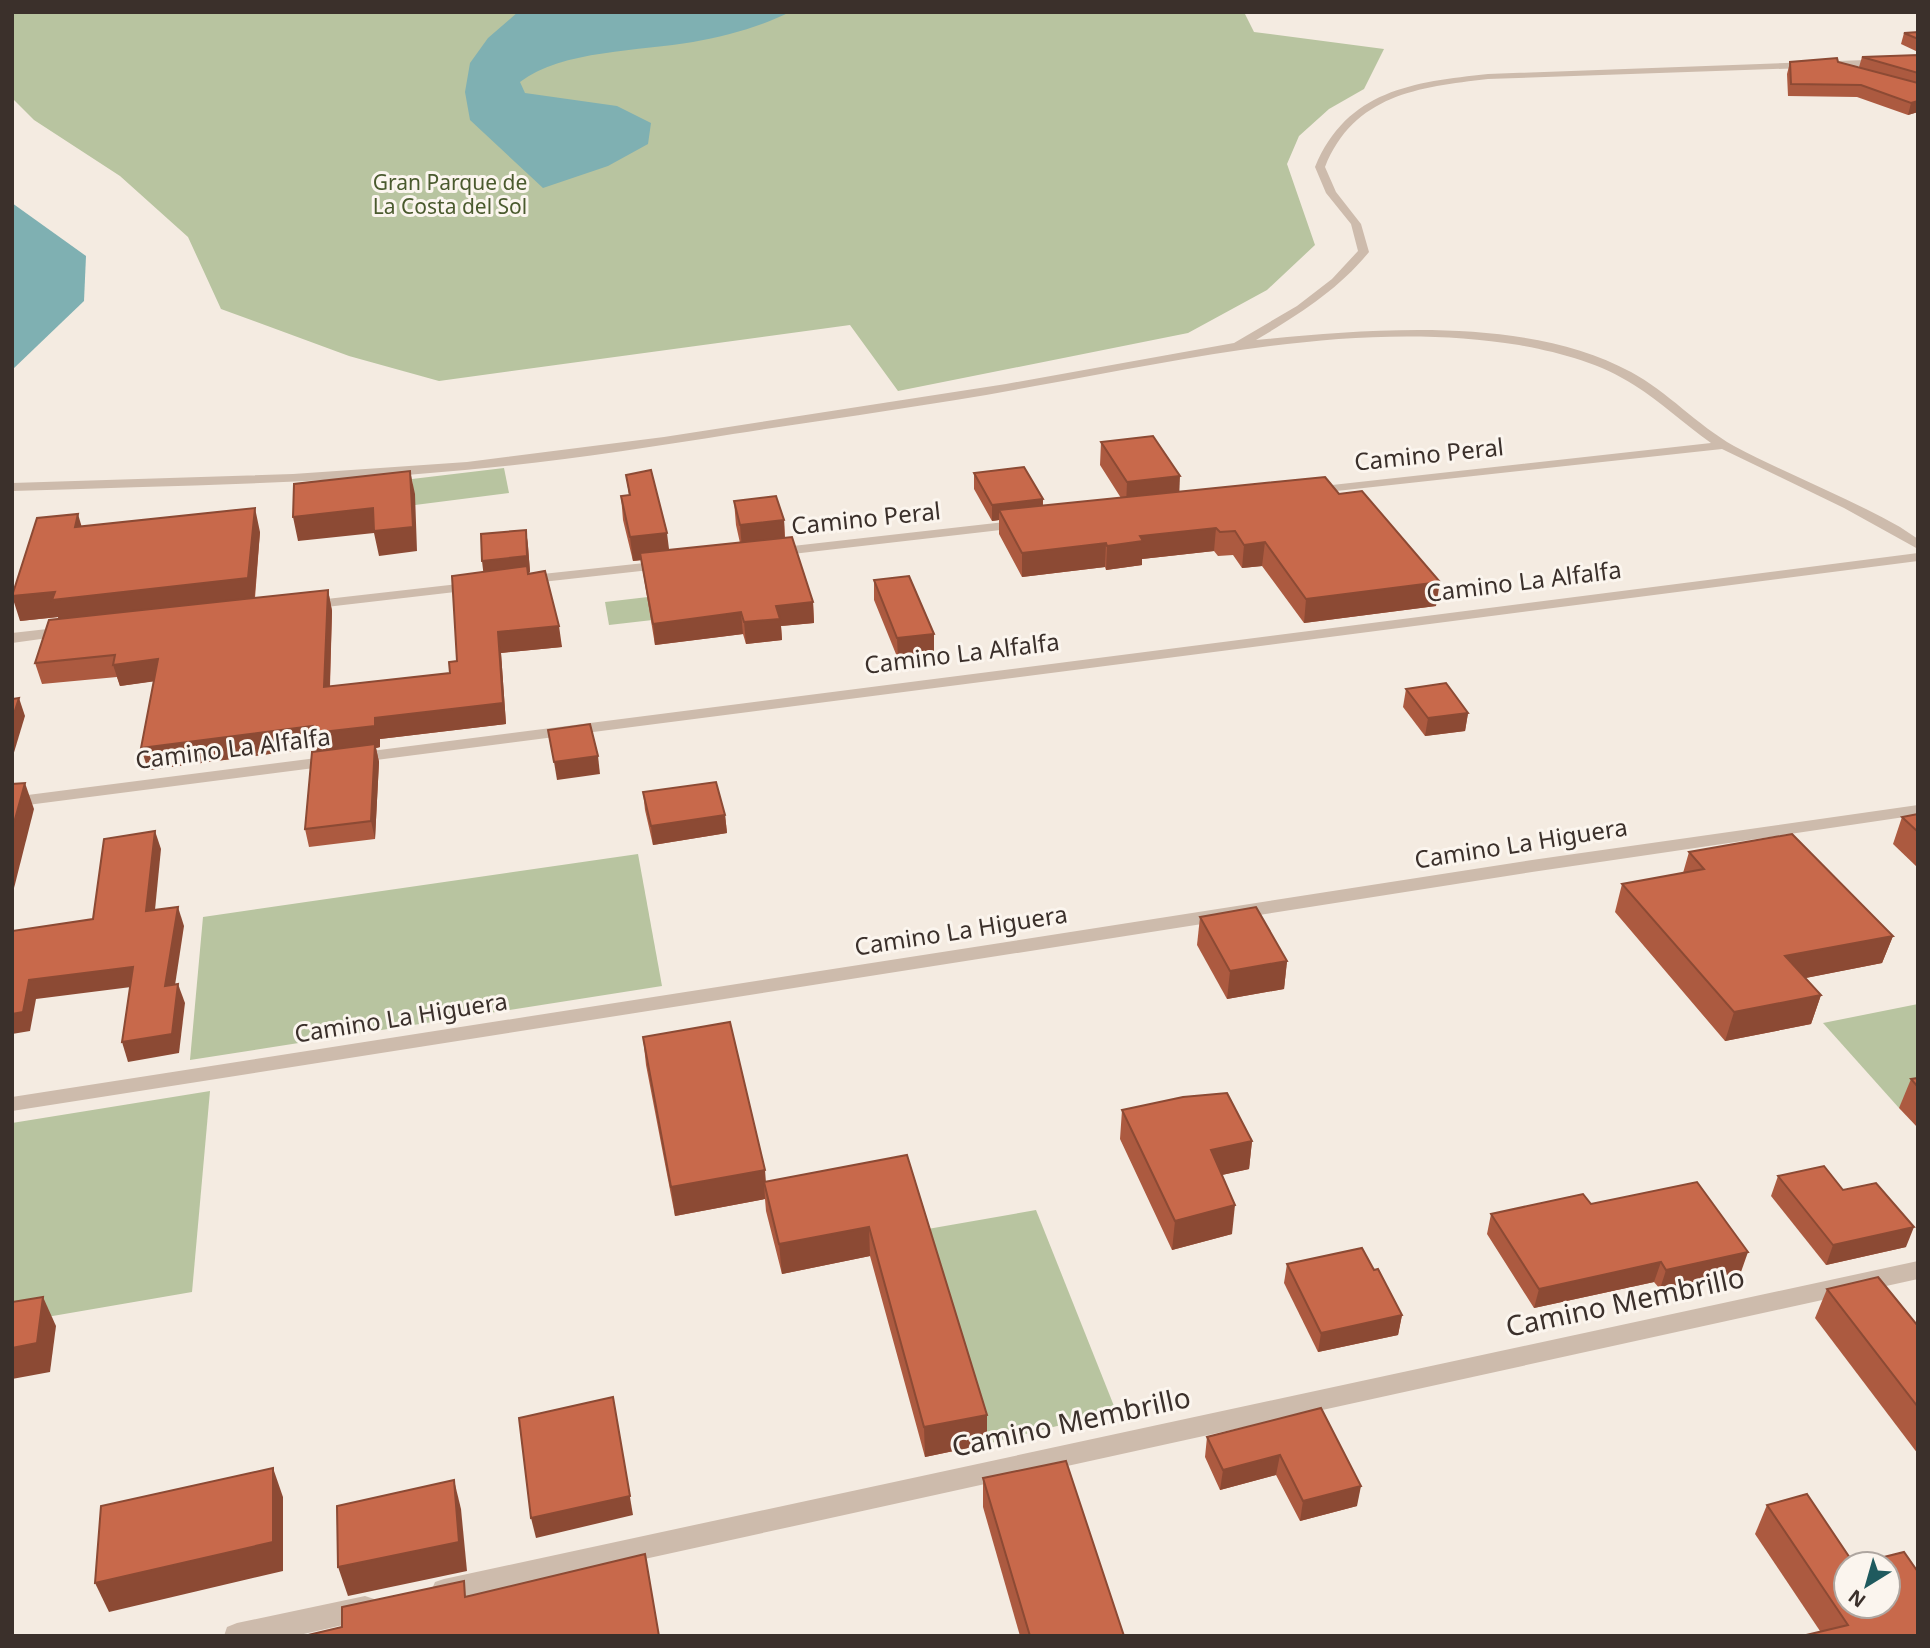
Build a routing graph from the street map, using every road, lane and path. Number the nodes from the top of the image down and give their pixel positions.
1 (1918, 61) edge
2 (1819, 63) junction
3 (1856, 73) edge
4 (1238, 346) junction
5 (1724, 445) junction
6 (12, 487) edge
7 (1296, 493) edge
8 (1034, 523) edge
9 (1918, 545) edge
10 (758, 554) edge
11 (1918, 557) edge
12 (675, 563) edge
13 (288, 607) edge
14 (81, 630) edge
15 (12, 638) edge
16 (12, 802) edge
17 (1918, 810) edge
18 (12, 1104) edge
19 (1918, 1270) edge
20 (415, 1597) edge
21 (387, 1603) edge
22 (237, 1636) edge

1 - 2 street
2 - 3 street
2 - 4 street
4 - 5 street
4 - 6 street
5 - 7 street, Camino Peral
5 - 9 street
8 - 10 street, Camino Peral
11 - 16 street, Camino La Alfalfa
12 - 13 street
14 - 15 street
17 - 18 street, Camino La Higuera
19 - 20 street, Camino Membrillo
21 - 22 street

